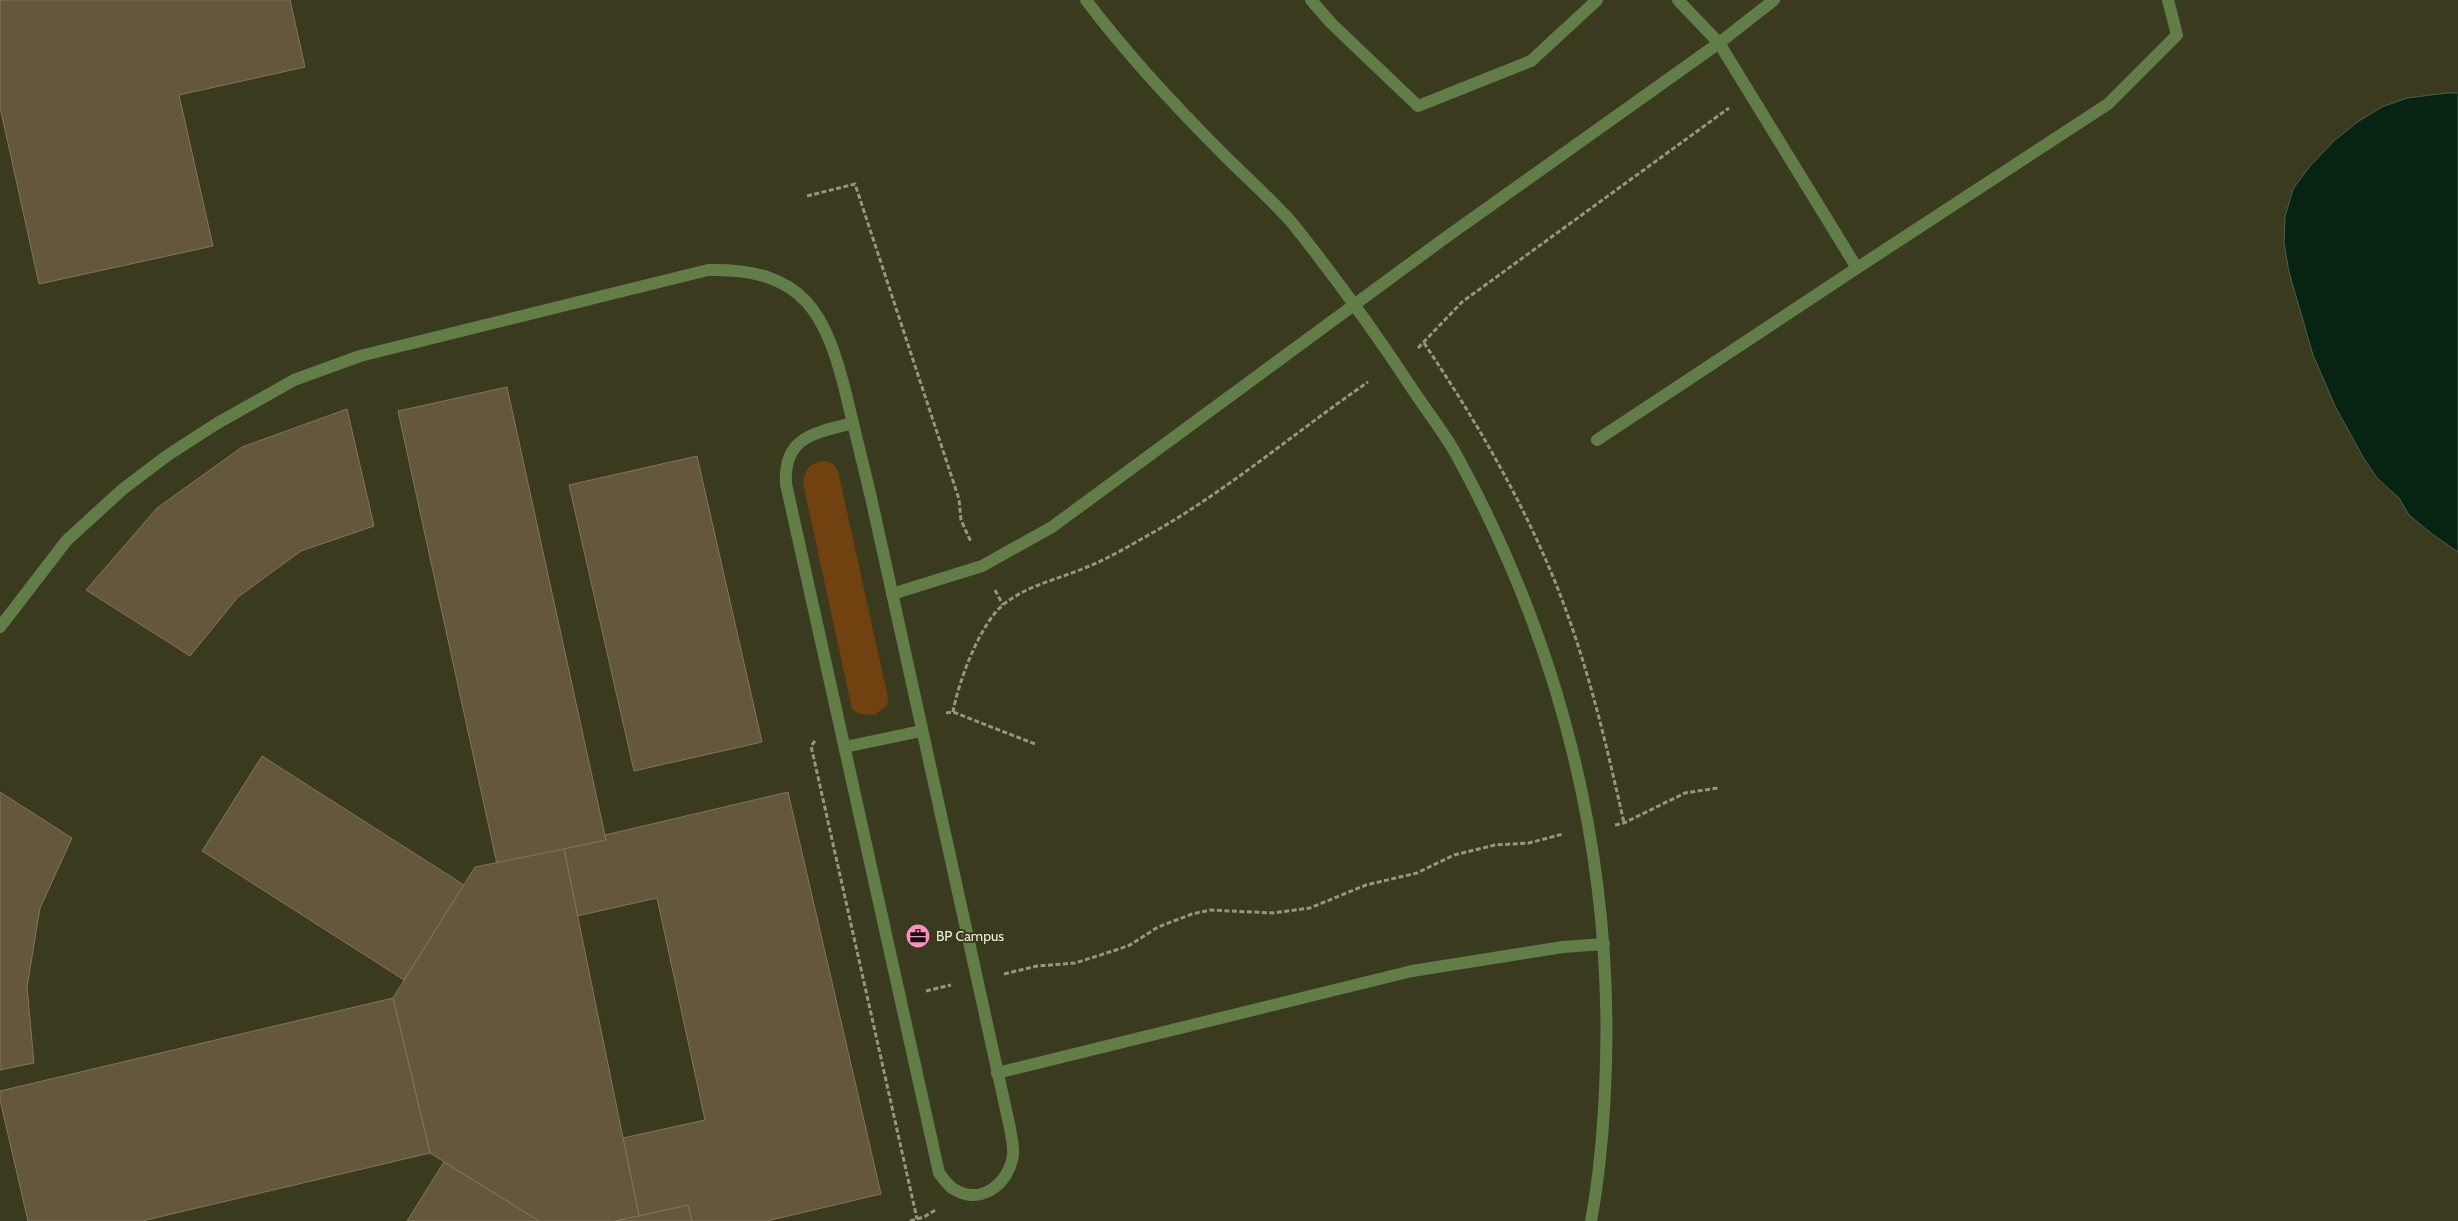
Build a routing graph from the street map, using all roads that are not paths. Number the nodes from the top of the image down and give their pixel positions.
1 (1086, 0) edge
2 (1312, 0) edge
3 (1597, 0) edge
4 (1678, 0) edge
5 (1774, 0) edge
6 (2168, 0) edge
7 (1719, 43) junction
8 (1857, 268) junction
9 (1355, 304) junction
10 (853, 423) junction
11 (1597, 440) dead end
12 (892, 594) junction
13 (0, 627) edge
14 (920, 731) junction
15 (845, 747) junction
16 (1604, 944) junction
17 (997, 1073) junction
18 (1591, 1221) edge

1 - 9 lane
2 - 3 lane
4 - 7 lane
5 - 7 lane
6 - 8 lane
7 - 8 lane
7 - 9 lane
8 - 11 lane
9 - 12 lane
9 - 16 lane
10 - 12 lane
10 - 13 lane
10 - 15 lane
12 - 14 lane
14 - 15 lane
14 - 17 lane
15 - 17 lane
16 - 17 lane
16 - 18 lane

